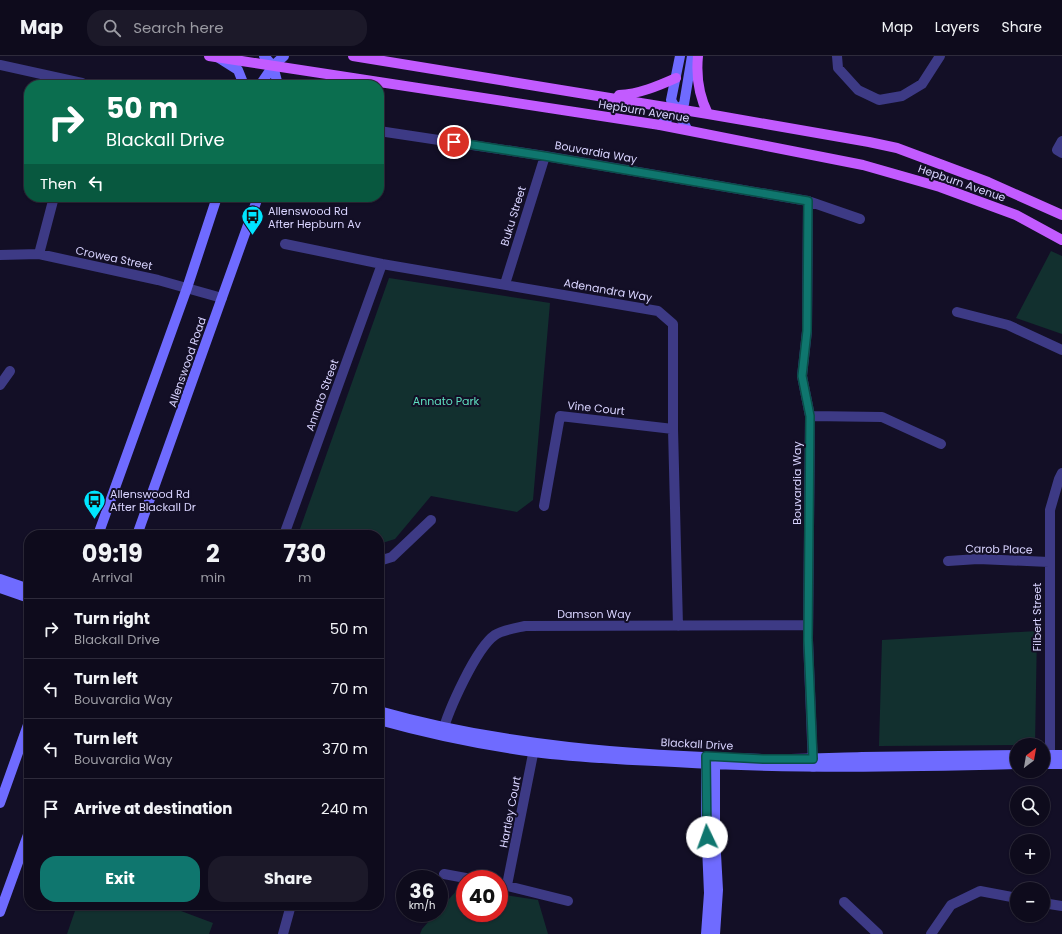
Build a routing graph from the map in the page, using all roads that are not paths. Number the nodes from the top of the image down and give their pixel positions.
1 (264, 56) edge
2 (284, 56) edge
3 (352, 56) edge
4 (680, 56) edge
5 (692, 56) edge
6 (698, 56) edge
7 (837, 56) edge
8 (940, 56) edge
9 (214, 57) edge
10 (0, 64) edge
11 (272, 66) junction
12 (350, 78) junction
13 (676, 78) junction
14 (69, 80) edge
15 (242, 80) edge
16 (263, 80) edge
17 (276, 80) edge
18 (343, 80) edge
19 (363, 80) edge
20 (384, 83) edge
21 (603, 97) junction
22 (677, 109) junction
23 (708, 114) junction
24 (660, 125) junction
25 (687, 129) junction
26 (384, 132) edge
27 (1062, 142) edge
28 (1062, 153) edge
29 (544, 156) junction
30 (808, 201) junction
31 (53, 202) edge
32 (215, 202) edge
33 (256, 202) edge
34 (1062, 215) edge
35 (860, 219) dead end
36 (1062, 240) edge
37 (285, 244) dead end
38 (39, 254) junction
39 (0, 255) edge
40 (382, 264) junction
41 (504, 284) junction
42 (186, 288) junction
43 (222, 298) junction
44 (957, 312) dead end
45 (1062, 350) edge
46 (10, 371) dead end
47 (0, 385) edge
48 (810, 416) junction
49 (673, 429) junction
50 (942, 444) dead end
51 (1062, 474) edge
52 (544, 506) dead end
53 (431, 520) dead end
54 (100, 530) edge
55 (139, 530) edge
56 (286, 530) edge
57 (384, 559) edge
58 (948, 561) dead end
59 (1049, 562) junction
60 (0, 579) edge
61 (24, 587) edge
62 (0, 588) edge
63 (24, 596) edge
64 (808, 625) junction
65 (678, 626) junction
66 (384, 713) edge
67 (384, 721) edge
68 (443, 731) junction
69 (24, 736) edge
70 (1047, 738) edge
71 (535, 748) junction
72 (1010, 755) edge
73 (1062, 755) edge
74 (1050, 758) edge
75 (1050, 760) edge
76 (711, 761) junction
77 (813, 763) junction
78 (1010, 764) edge
79 (1062, 764) edge
80 (0, 803) edge
81 (24, 846) edge
82 (507, 870) edge
83 (508, 886) edge
84 (1010, 897) edge
85 (568, 901) dead end
86 (844, 902) dead end
87 (1050, 904) edge
88 (1062, 906) edge
89 (290, 910) edge
90 (0, 912) edge
91 (283, 934) edge
92 (706, 934) edge
93 (715, 934) edge
94 (878, 934) edge
95 (931, 934) edge

1 - 11 street
2 - 11 street
3 - 21 main road, Hepburn Avenue
4 - 13 street
5 - 22 street
6 - 23 main road
7 - 8 street
9 - 11 main road, Hepburn Avenue
9 - 15 street
10 - 14 street
11 - 12 main road, Hepburn Avenue
11 - 16 street
11 - 17 street
12 - 18 main road
12 - 19 main road, Hepburn Avenue
13 - 21 main road
13 - 22 street
20 - 24 main road, Hepburn Avenue
21 - 22 main road, Hepburn Avenue
22 - 23 main road, Hepburn Avenue
22 - 24 street
22 - 25 street
23 - 34 main road, Hepburn Avenue
24 - 25 main road, Hepburn Avenue
25 - 36 main road, Hepburn Avenue
26 - 29 street, Bouvardia Way
27 - 28 street
29 - 30 street, Bouvardia Way
29 - 41 street, Buku Street
30 - 35 street, Bouvardia Way
30 - 48 street, Bouvardia Way
31 - 38 street
32 - 42 street
33 - 43 street, Allenswood Road
37 - 40 street, Adenandra Way
38 - 39 street, Crowea Street
38 - 42 street, Crowea Street
40 - 41 street, Adenandra Way
40 - 56 street, Annato Street
41 - 49 street, Adenandra Way
42 - 43 street, Crowea Street
42 - 54 street
43 - 55 street, Allenswood Road
44 - 45 street
46 - 47 street
48 - 50 street
48 - 64 street, Bouvardia Way
49 - 52 street, Vine Court
49 - 65 street, Adenandra Way
51 - 59 street, Filbert Street
53 - 57 street
58 - 59 street, Carob Place
59 - 70 street, Filbert Street
60 - 61 street
62 - 63 street
64 - 65 street, Damson Way
64 - 77 street, Bouvardia Way
65 - 68 street, Damson Way
66 - 68 street, Blackall Drive
67 - 68 street, Blackall Drive
68 - 71 street, Blackall Drive
69 - 80 street
71 - 76 street, Blackall Drive
71 - 82 street, Hartley Court
72 - 77 street, Blackall Drive
73 - 74 street
75 - 79 street
76 - 77 street, Blackall Drive
76 - 92 street
76 - 93 street
77 - 78 street, Blackall Drive
81 - 90 street
83 - 85 street, Hartley Court
84 - 95 street
86 - 94 street
87 - 88 street
89 - 91 street

